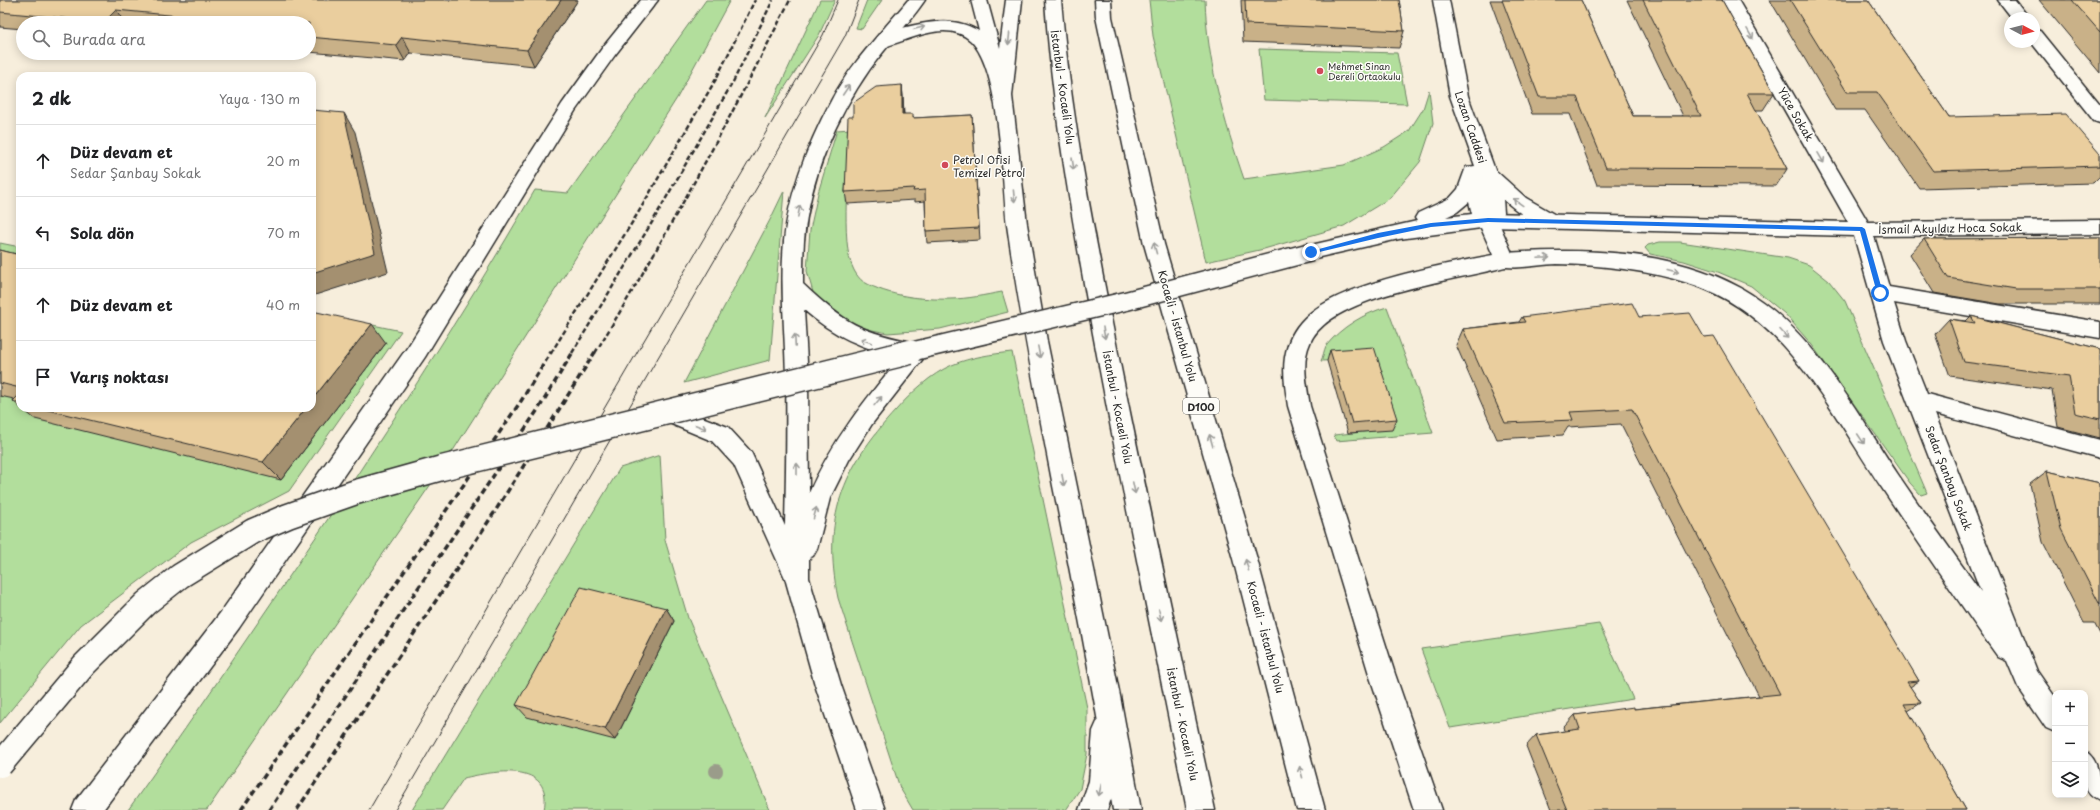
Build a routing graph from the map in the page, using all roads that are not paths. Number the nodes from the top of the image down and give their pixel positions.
1 (650, 0) edge
2 (917, 0) edge
3 (979, 0) edge
4 (1014, 0) edge
5 (1053, 0) edge
6 (1441, 0) edge
7 (1730, 0) edge
8 (2006, 0) edge
9 (1106, 6) edge
10 (2016, 12) edge
11 (883, 42) junction
12 (2040, 42) edge
13 (1003, 96) junction
14 (2100, 117) edge
15 (1480, 173) junction
16 (1488, 220) junction
17 (1552, 222) junction
18 (2100, 227) edge
19 (1862, 229) junction
20 (1378, 235) junction
21 (1505, 260) junction
22 (793, 286) junction
23 (1880, 293) junction
24 (2100, 330) edge
25 (918, 351) junction
26 (797, 379) junction
27 (1919, 402) junction
28 (665, 412) junction
29 (2100, 449) edge
30 (797, 578) junction
31 (2027, 678) junction
32 (1107, 696) junction
33 (2052, 715) edge
34 (0, 765) edge
35 (2088, 768) edge
36 (2100, 786) edge
37 (86, 810) edge
38 (871, 810) edge
39 (1093, 810) edge
40 (1127, 810) edge
41 (1201, 810) edge
42 (1311, 810) edge
43 (1428, 810) edge

1 - 37 main road
2 - 11 main road
3 - 13 main road
4 -> 13 main road
5 -> 41 main road, İstanbul - Kocaeli Yolu
6 - 15 main road, Lozan Caddesi
7 -> 19 main road, Yüce Sokak
8 - 10 main road
42 -> 9 main road, Kocaeli - İstanbul Yolu / D100
11 -> 13 main road
22 -> 11 main road
12 - 14 main road
13 -> 32 main road
15 - 16 main road, Lozan Caddesi
17 -> 15 main road, Lozan Caddesi
15 - 20 main road
16 - 17 main road, İsmail Akyıldız Hoca Sokak
16 - 20 main road, İsmail Akyıldız Hoca Sokak
16 - 21 main road, Lozan Caddesi
17 - 19 main road, İsmail Akyıldız Hoca Sokak
18 - 19 main road, İsmail Akyıldız Hoca Sokak
19 - 23 main road, Sedar Şanbay Sokak
20 - 25 main road, bridge
21 -> 31 main road
21 - 43 main road
25 -> 22 main road, bridge
26 -> 22 main road
23 - 24 main road
23 - 27 main road, Sedar Şanbay Sokak
25 - 26 main road, bridge
30 -> 25 main road
26 - 28 main road, bridge
30 -> 26 main road
27 - 29 main road
27 - 31 main road, Sedar Şanbay Sokak
28 -> 30 main road
28 - 34 main road, bridge
30 - 38 main road
31 - 33 main road, Sedar Şanbay Sokak
32 -> 39 main road
32 - 40 main road
35 - 36 main road

